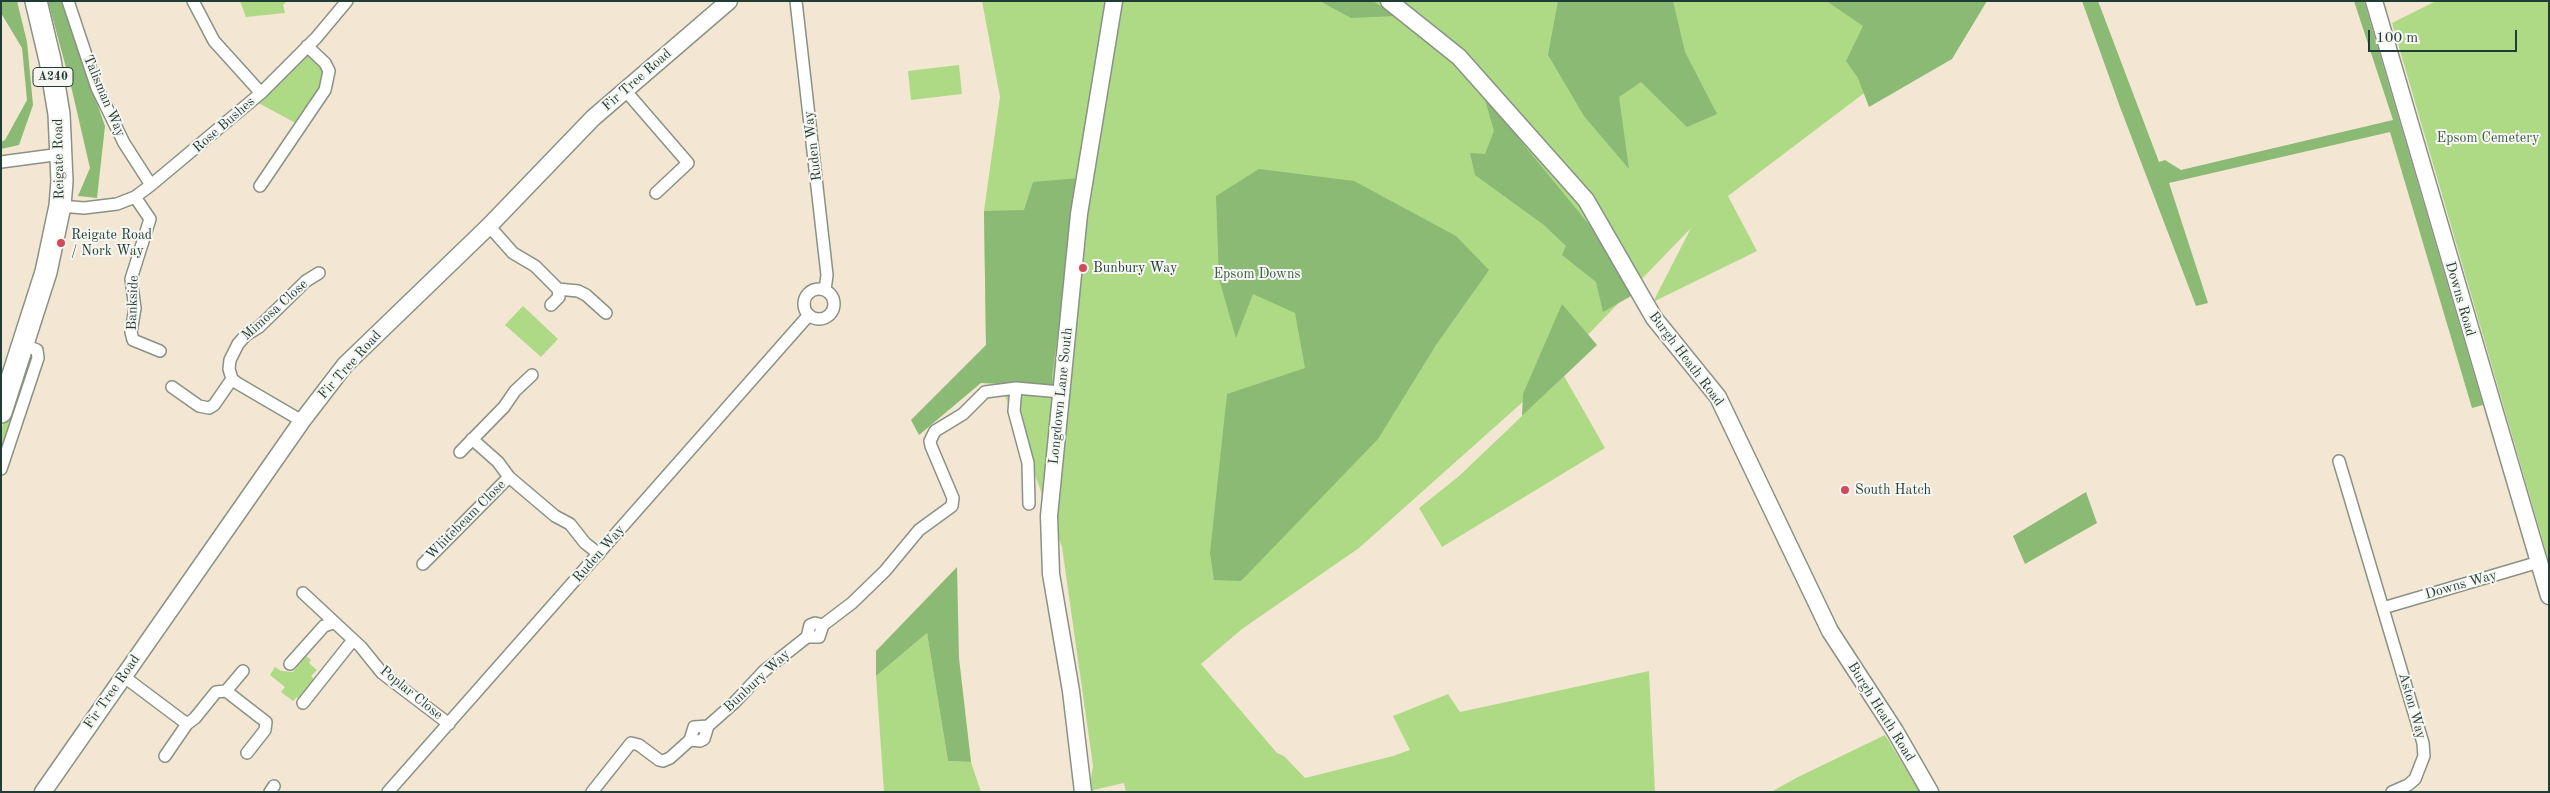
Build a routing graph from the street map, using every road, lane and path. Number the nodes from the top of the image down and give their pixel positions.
1 (36, 1) edge
2 (68, 1) edge
3 (193, 1) edge
4 (347, 1) edge
5 (729, 1) edge
6 (796, 1) edge
7 (1114, 1) edge
8 (1388, 1) edge
9 (2374, 1) edge
10 (307, 46) junction
11 (624, 89) junction
12 (261, 93) junction
13 (62, 154) junction
14 (1, 162) edge
15 (151, 185) junction
16 (260, 186) dead end
17 (656, 193) dead end
18 (135, 197) junction
19 (60, 206) junction
20 (489, 226) junction
21 (319, 273) dead end
22 (558, 289) junction
23 (825, 290) junction
24 (551, 305) dead end
25 (606, 313) dead end
26 (808, 316) junction
27 (24, 345) junction
28 (160, 351) dead end
29 (532, 375) dead end
30 (232, 379) junction
31 (172, 387) dead end
32 (1016, 388) junction
33 (1061, 392) junction
34 (1, 412) edge
35 (302, 421) junction
36 (472, 440) junction
37 (460, 452) dead end
38 (2339, 461) dead end
39 (1, 469) edge
40 (509, 477) junction
41 (1029, 504) dead end
42 (599, 554) junction
43 (2539, 562) junction
44 (423, 564) dead end
45 (303, 593) dead end
46 (2549, 596) edge
47 (2383, 608) junction
48 (333, 623) junction
49 (353, 640) junction
50 (290, 664) dead end
51 (243, 670) dead end
52 (123, 676) junction
53 (226, 691) junction
54 (303, 703) dead end
55 (187, 724) junction
56 (449, 724) junction
57 (247, 753) dead end
58 (165, 756) dead end
59 (43, 792) edge
60 (388, 792) edge
61 (592, 792) edge
62 (1083, 792) edge
63 (1930, 792) edge
64 (2392, 792) edge

1 - 13 highway, Reigate Road / A240
2 - 15 street, Talisman Way
3 - 12 street
4 - 10 street, Rose Bushes
5 - 11 main road, Fir Tree Road
6 - 23 street, Ruden Way
7 - 33 main road, Longdown Lane South
8 - 63 main road, Burgh Heath Road
9 - 43 main road, Downs Road
10 - 12 street, Rose Bushes
10 - 16 street
11 - 17 street
11 - 20 main road, Fir Tree Road
12 - 15 street, Rose Bushes
13 - 14 street
13 - 19 highway, Reigate Road / A240
15 - 18 street, Rose Bushes
18 - 19 street, Rose Bushes
18 - 28 street, Bankside
19 - 27 highway, Reigate Road / A240
20 - 22 street
20 - 35 main road, Fir Tree Road
21 - 30 street, Mimosa Close
22 - 24 street
22 - 25 street
23 - 26 street
23 - 26 street, Ruden Way
26 - 42 street, Ruden Way
27 - 34 highway, Reigate Road / A240
27 - 39 street
29 - 36 street
30 - 31 street
30 - 35 street
32 - 33 street, Bunbury Way
32 - 41 street
32 - 61 street, Bunbury Way
33 - 62 main road, Longdown Lane South
35 - 52 main road, Fir Tree Road
36 - 37 street
36 - 40 street, Whitebeam Close
38 - 47 street
40 - 42 street, Whitebeam Close
40 - 44 street, Whitebeam Close
42 - 56 street, Ruden Way
43 - 46 main road, Downs Road
43 - 47 street, Downs Way
45 - 48 street, Poplar Close
47 - 64 street, Aston Way
48 - 49 street, Poplar Close
48 - 50 street
49 - 54 street
49 - 56 street, Poplar Close
51 - 53 street
52 - 55 street
52 - 59 main road, Fir Tree Road
53 - 55 street
53 - 57 street
55 - 58 street
56 - 60 street, Ruden Way

